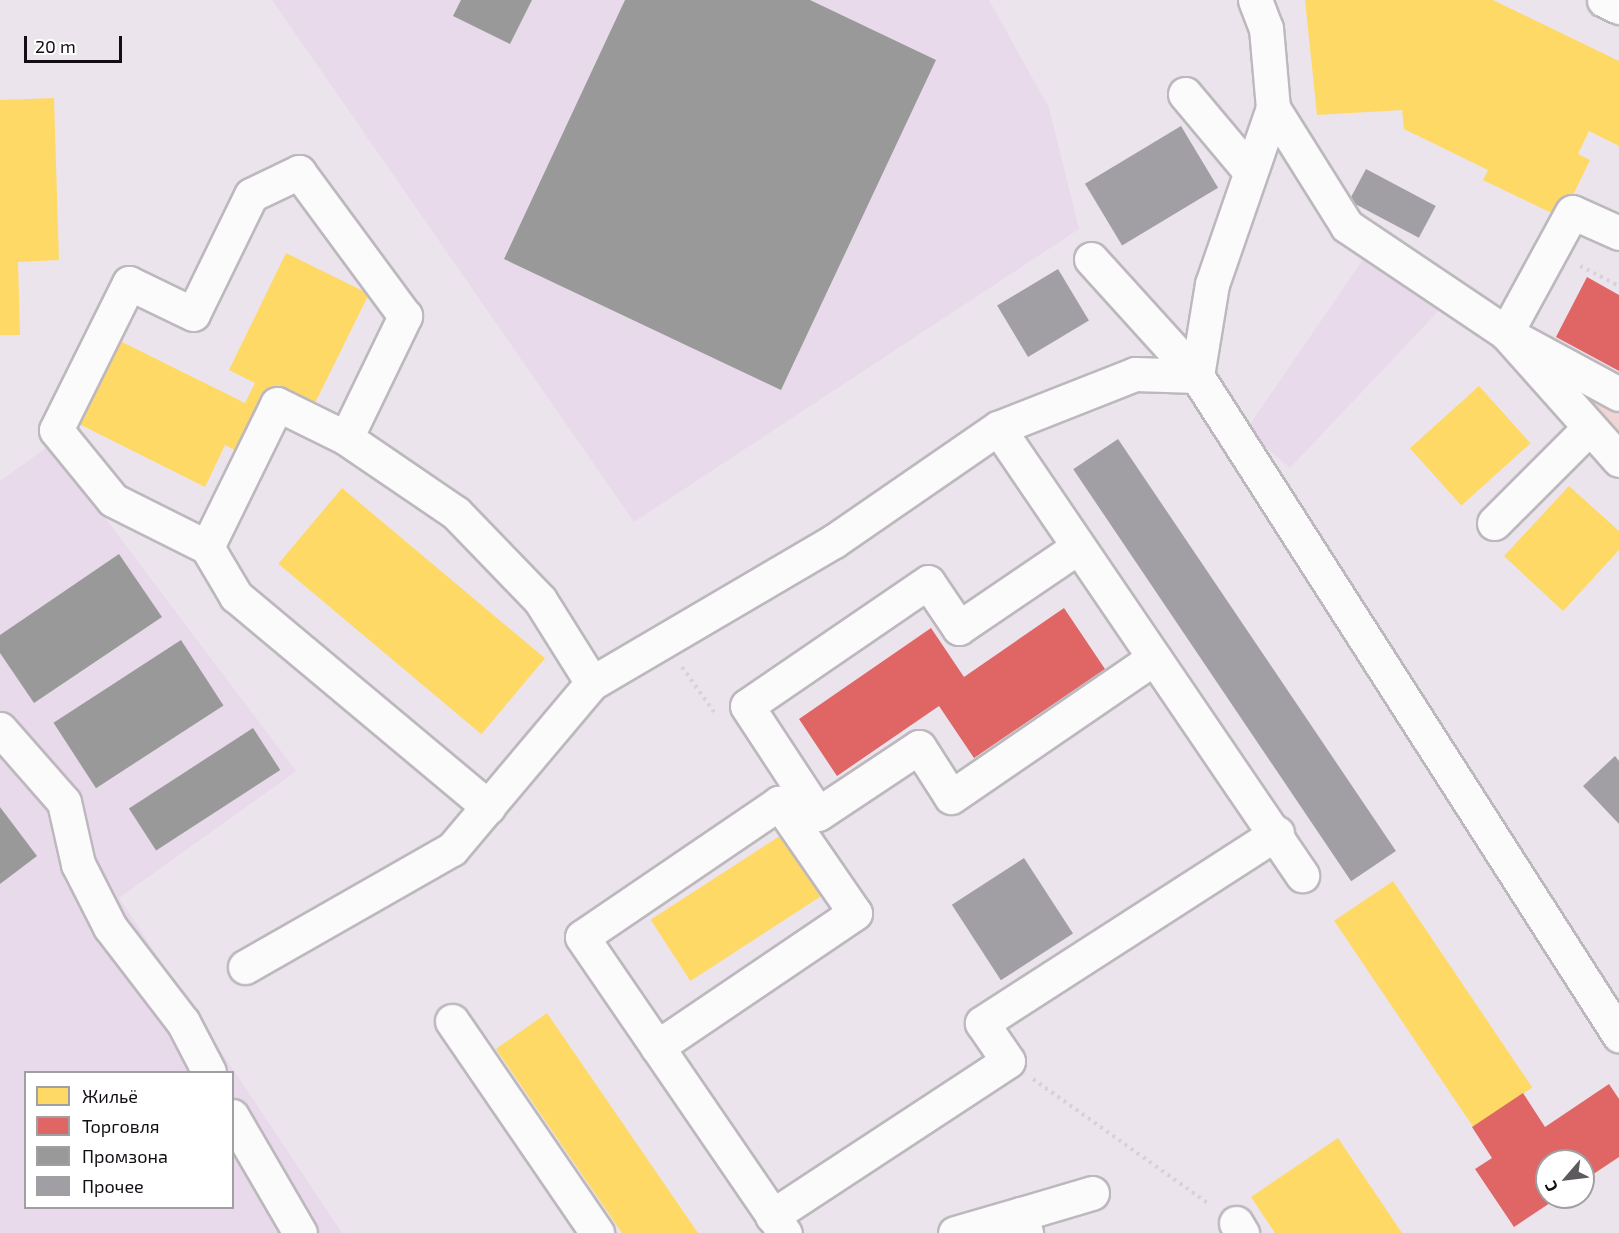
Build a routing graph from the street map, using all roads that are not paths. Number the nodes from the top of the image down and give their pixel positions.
1 (1255, 0) edge
2 (1604, 0) edge
3 (1619, 7) edge
4 (1185, 94) dead end
5 (1274, 108) junction
6 (1248, 169) junction
7 (1619, 233) edge
8 (1091, 259) dead end
9 (1506, 333) junction
10 (1197, 376) junction
11 (1619, 394) edge
12 (998, 428) junction
13 (1589, 428) junction
14 (346, 438) junction
15 (1619, 460) edge
16 (1494, 523) dead end
17 (207, 547) junction
18 (1078, 547) junction
19 (1154, 658) junction
20 (592, 683) junction
21 (0, 729) edge
22 (488, 807) junction
23 (1277, 833) junction
24 (1302, 875) dead end
25 (245, 967) dead end
26 (452, 1021) dead end
27 (1619, 1035) edge
28 (657, 1047) junction
29 (208, 1071) edge
30 (234, 1119) edge
31 (1092, 1194) dead end
32 (1023, 1224) edge
33 (779, 1225) edge
34 (300, 1233) edge
35 (597, 1233) edge
36 (956, 1233) edge

1 - 5 street
2 - 3 street
4 - 6 street
5 - 6 street
5 - 9 street
6 - 10 street
7 - 9 street
8 - 10 street
9 - 11 street
9 - 13 street
10 - 12 street
10 - 27 street
12 - 18 street
12 - 20 street
13 - 15 street
13 - 16 street
14 - 17 street
14 - 17 street
14 - 20 street
17 - 22 street
18 - 19 street
18 - 19 street
19 - 23 street
20 - 22 street
21 - 29 street
22 - 25 street
23 - 24 street
23 - 33 street
26 - 35 street
28 - 28 street
28 - 33 street
30 - 34 street
31 - 32 street
32 - 36 street

